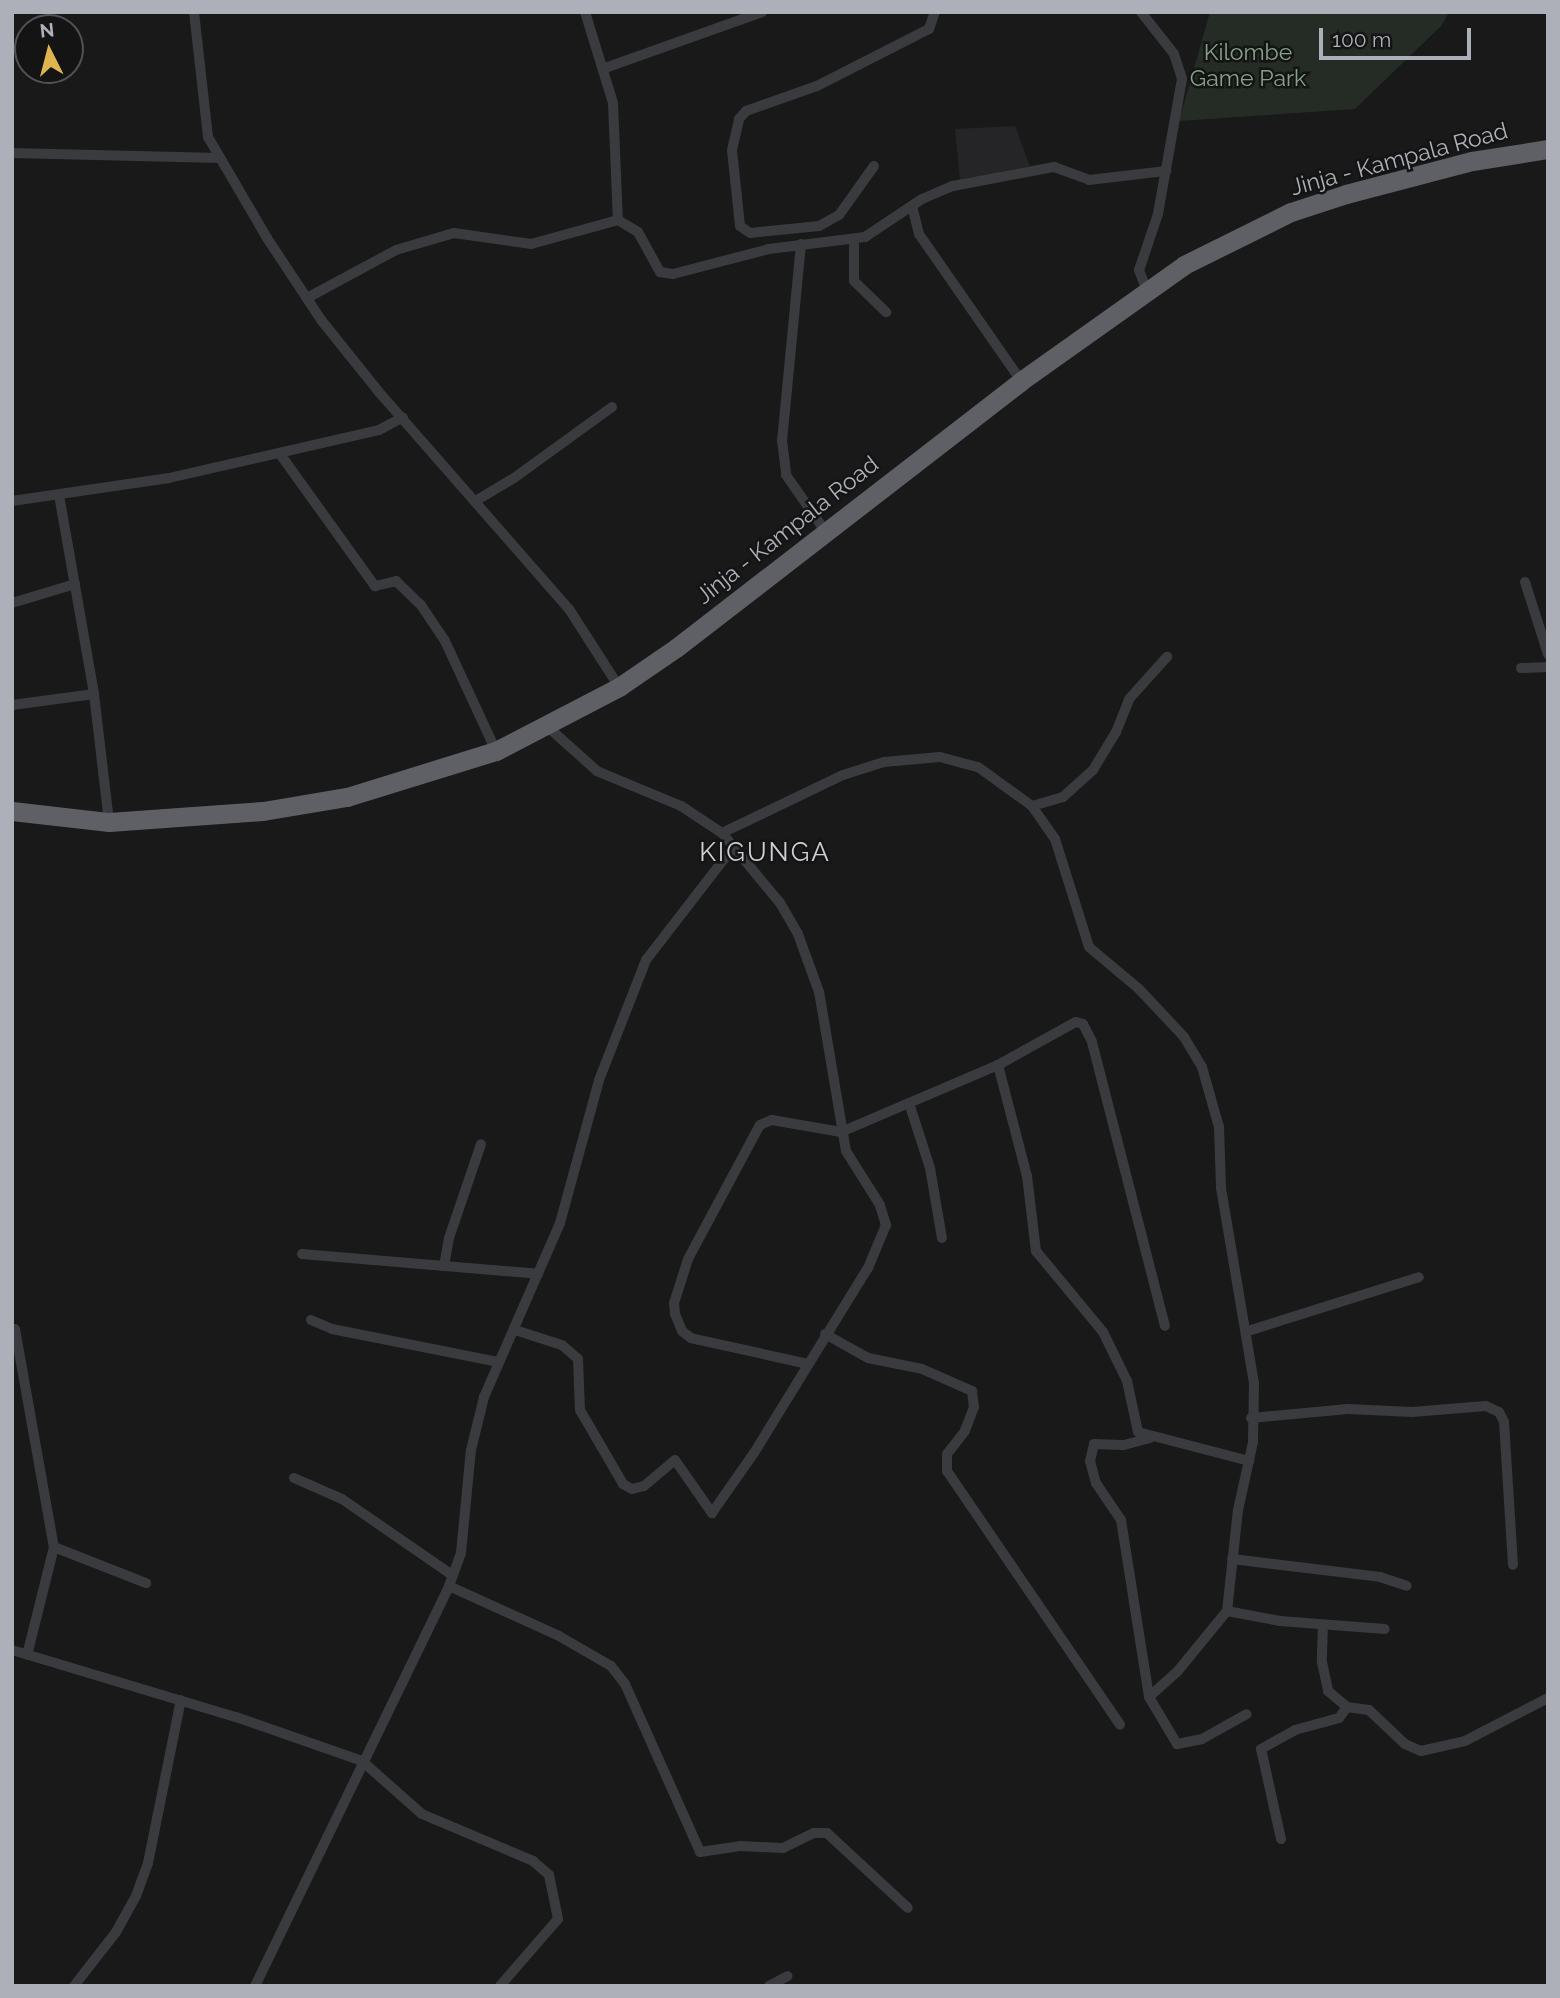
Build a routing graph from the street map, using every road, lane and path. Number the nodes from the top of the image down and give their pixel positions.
1 (194, 12) edge
2 (585, 12) edge
3 (762, 12) edge
4 (935, 12) edge
5 (1141, 12) edge
6 (605, 68) junction
7 (1548, 149) edge
8 (12, 153) edge
9 (220, 158) junction
10 (874, 166) dead end
11 (1166, 171) junction
12 (912, 206) junction
13 (618, 220) junction
14 (854, 240) junction
15 (801, 244) junction
16 (1146, 288) junction
17 (307, 298) junction
18 (886, 312) dead end
19 (1021, 381) junction
20 (612, 407) dead end
21 (403, 417) junction
22 (279, 454) junction
23 (59, 495) junction
24 (477, 500) junction
25 (12, 501) edge
26 (825, 531) junction
27 (1525, 582) dead end
28 (75, 584) junction
29 (12, 603) edge
30 (1548, 654) edge
31 (1167, 657) dead end
32 (1548, 667) edge
33 (1521, 668) dead end
34 (619, 687) junction
35 (94, 694) junction
36 (12, 705) edge
37 (548, 727) junction
38 (496, 751) junction
39 (1032, 806) junction
40 (12, 811) edge
41 (109, 822) junction
42 (722, 833) junction
43 (735, 845) junction
44 (998, 1065) junction
45 (909, 1104) junction
46 (841, 1132) junction
47 (481, 1144) dead end
48 (942, 1238) dead end
49 (302, 1254) dead end
50 (444, 1266) junction
51 (538, 1274) junction
52 (1419, 1277) dead end
53 (311, 1320) dead end
54 (1165, 1326) dead end
55 (15, 1329) dead end
56 (515, 1329) junction
57 (1248, 1331) junction
58 (825, 1334) junction
59 (498, 1362) junction
60 (808, 1364) junction
61 (1251, 1418) junction
62 (1150, 1438) junction
63 (1249, 1461) junction
64 (294, 1478) dead end
65 (54, 1547) junction
66 (1232, 1559) junction
67 (1513, 1565) dead end
68 (451, 1580) junction
69 (146, 1583) dead end
70 (1407, 1586) dead end
71 (1227, 1611) junction
72 (1323, 1625) junction
73 (1385, 1629) dead end
74 (12, 1650) edge
75 (27, 1655) junction
76 (1149, 1697) junction
77 (1548, 1698) edge
78 (181, 1700) junction
79 (1347, 1707) junction
80 (1247, 1714) dead end
81 (1119, 1725) dead end
82 (362, 1761) junction
83 (1281, 1839) dead end
84 (908, 1908) dead end
85 (788, 1976) dead end
86 (75, 1986) edge
87 (255, 1986) edge
88 (500, 1986) edge
89 (769, 1986) edge

1 - 9 street
2 - 6 street
3 - 6 street
4 - 10 street
5 - 11 street
6 - 13 street
7 - 16 highway, Jinja - Kampala Road
8 - 9 street
9 - 17 street
11 - 12 street
11 - 16 street
12 - 14 street
12 - 19 street
13 - 15 street
13 - 17 street
14 - 15 street
14 - 18 street
15 - 26 street
16 - 19 highway, Jinja - Kampala Road
17 - 21 street
19 - 26 highway, Jinja - Kampala Road
20 - 24 street
21 - 22 street
21 - 24 street
22 - 23 street
22 - 38 street
23 - 25 street
23 - 28 street
24 - 34 street
26 - 34 highway, Jinja - Kampala Road
27 - 30 street
28 - 29 street
28 - 35 street
31 - 39 street
32 - 33 street
34 - 37 highway, Jinja - Kampala Road
35 - 36 street
35 - 41 street
37 - 38 highway, Jinja - Kampala Road
37 - 42 street
38 - 41 highway, Jinja - Kampala Road
39 - 42 street
39 - 57 street
40 - 41 highway, Jinja - Kampala Road
42 - 43 street
43 - 46 street
43 - 51 street
44 - 45 street
44 - 54 street
44 - 62 street
45 - 46 street
45 - 48 street
46 - 58 street
46 - 60 street
47 - 50 street
49 - 50 street
50 - 51 street
51 - 56 street
52 - 57 street
53 - 59 street
55 - 65 street
56 - 59 street
56 - 60 street
57 - 61 street
58 - 60 street
58 - 81 street
59 - 68 street
61 - 63 street
61 - 67 street
62 - 63 street
62 - 76 street
63 - 66 street
64 - 68 street
65 - 69 street
65 - 75 street
66 - 70 street
66 - 71 street
68 - 82 street
68 - 84 street
71 - 72 street
71 - 76 street
72 - 73 street
72 - 79 street
74 - 75 street
75 - 78 street
76 - 80 street
77 - 79 street
78 - 82 street
78 - 86 street
79 - 83 street
82 - 87 street
82 - 88 street
85 - 89 street

